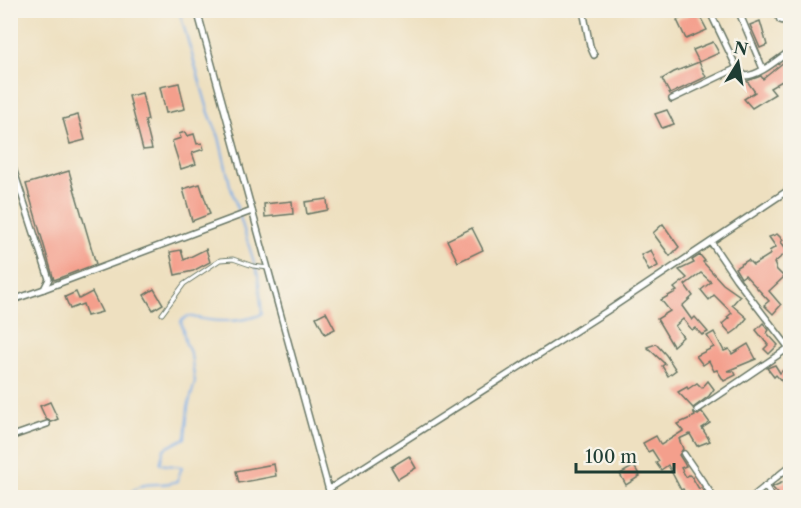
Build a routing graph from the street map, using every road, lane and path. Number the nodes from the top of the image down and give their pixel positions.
1 (197, 10) edge
2 (583, 10) edge
3 (709, 10) edge
4 (738, 10) edge
5 (776, 10) edge
6 (790, 19) edge
7 (790, 51) edge
8 (594, 55) dead end
9 (737, 68) junction
10 (763, 69) junction
11 (672, 99) dead end
12 (10, 159) edge
13 (790, 189) edge
14 (252, 211) junction
15 (711, 242) junction
16 (268, 268) junction
17 (44, 289) junction
18 (10, 301) edge
19 (162, 314) dead end
20 (790, 347) edge
21 (697, 410) dead end
22 (47, 424) dead end
23 (10, 437) edge
24 (684, 454) dead end
25 (790, 466) edge
26 (765, 486) junction
27 (329, 489) junction
28 (331, 498) edge
29 (714, 498) edge
30 (751, 498) edge
31 (773, 498) edge

1 - 14 street
2 - 8 street
3 - 9 street
4 - 10 street
5 - 6 street
7 - 10 street
9 - 10 street
9 - 11 street
12 - 17 street
13 - 15 street
14 - 16 street
14 - 17 street
15 - 20 street
15 - 27 street
16 - 19 lane
16 - 27 street
17 - 18 street
20 - 21 street
22 - 23 street
24 - 29 street
25 - 26 street
26 - 30 street
26 - 31 street
27 - 28 street

